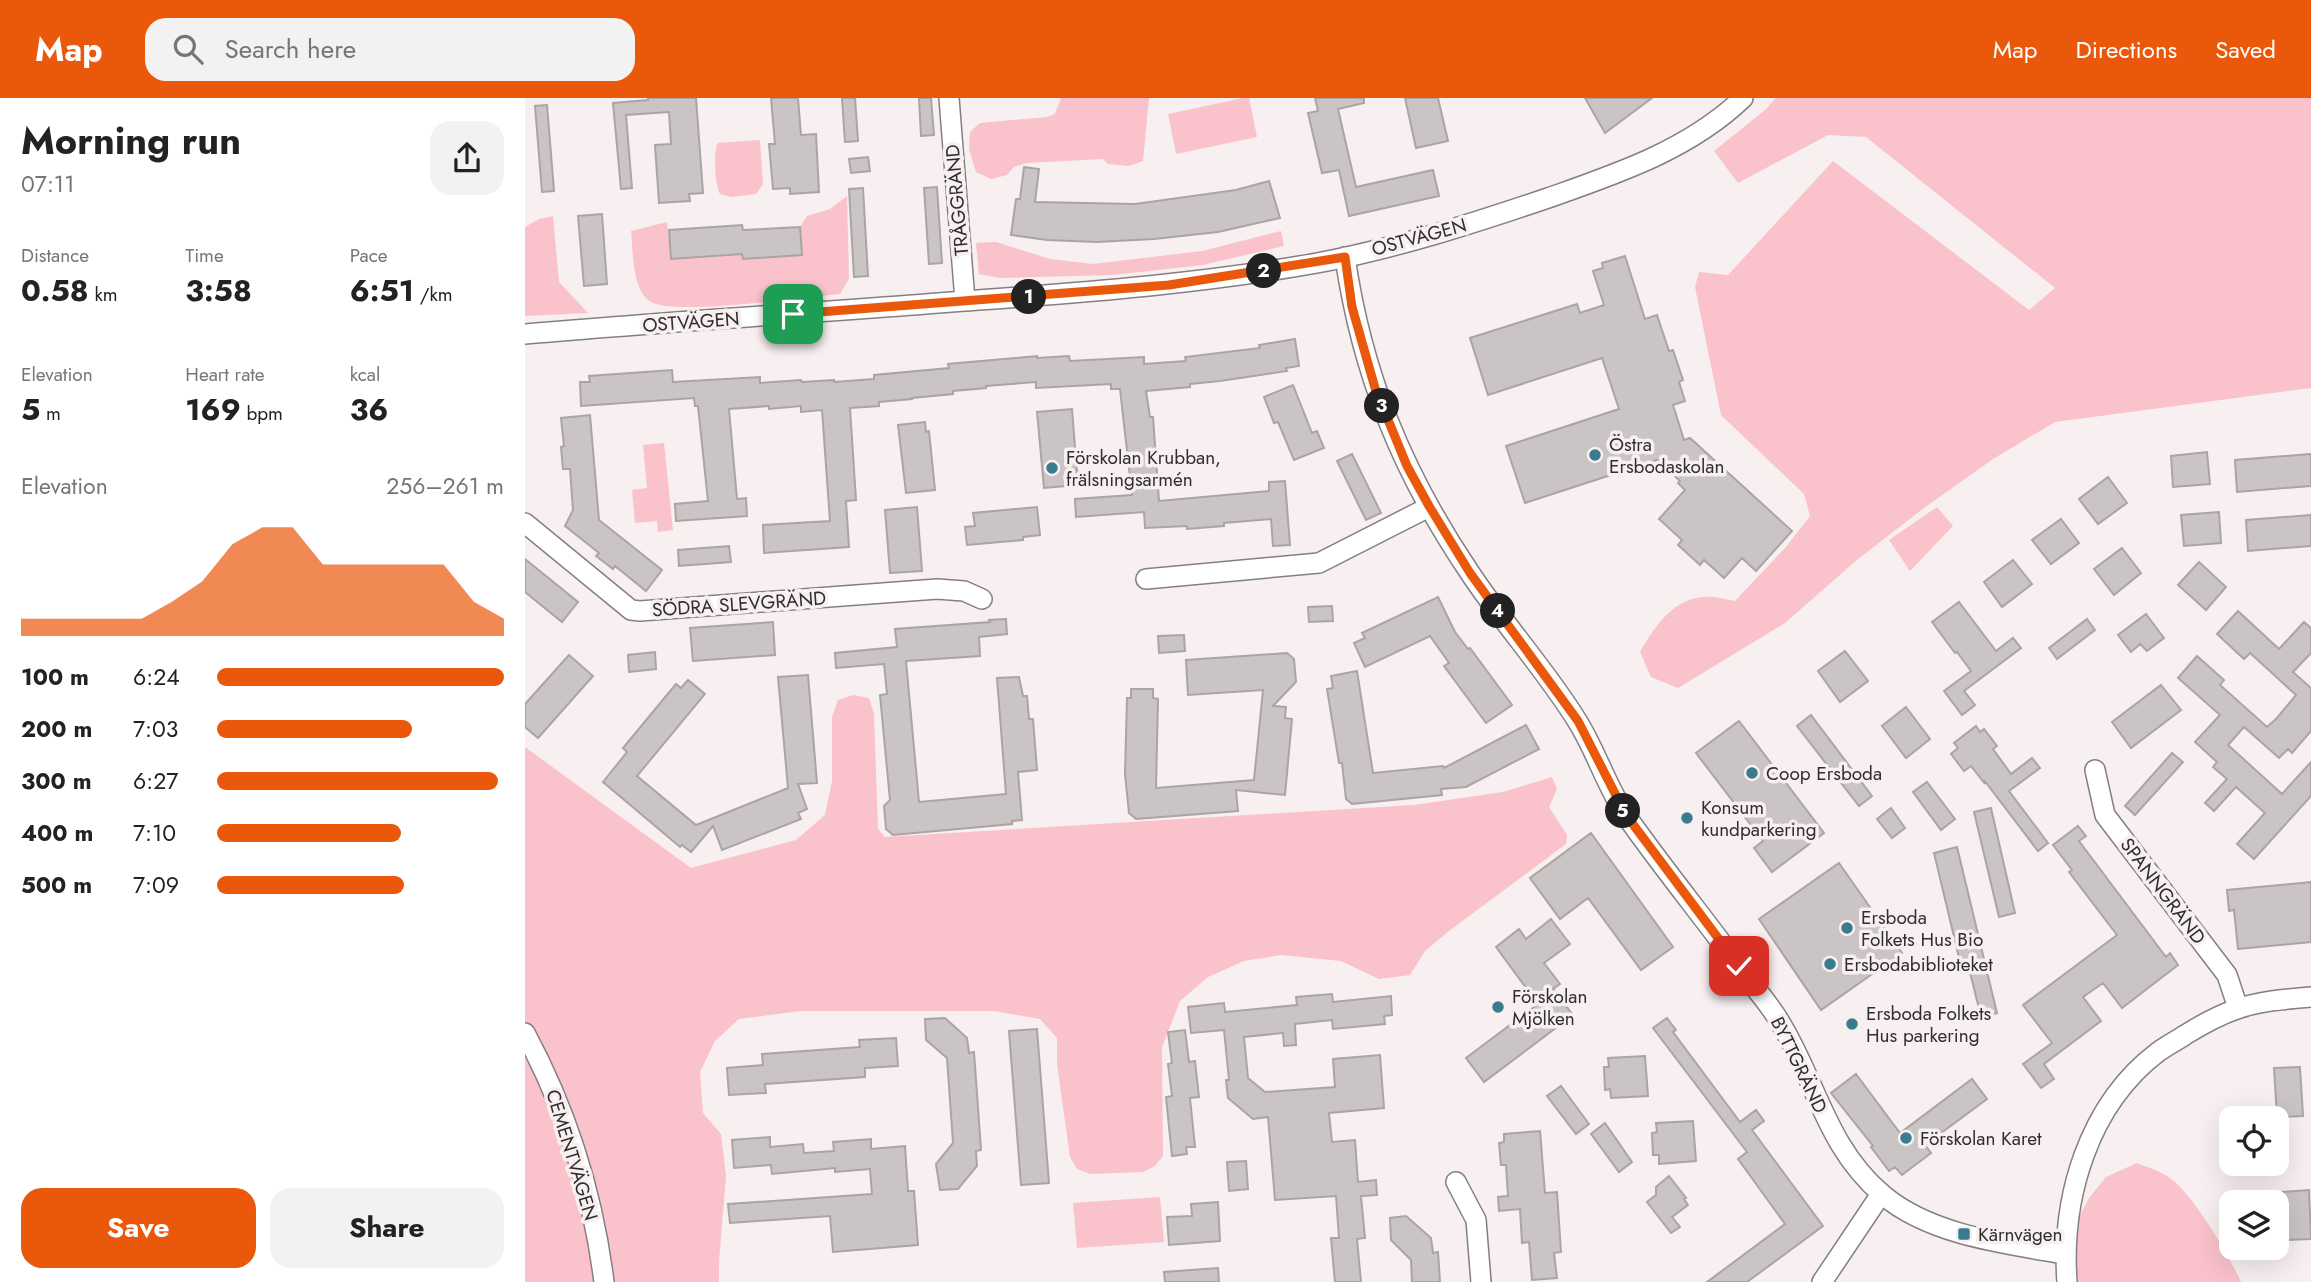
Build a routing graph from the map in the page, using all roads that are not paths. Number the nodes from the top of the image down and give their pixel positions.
1 (949, 98) edge
2 (1743, 98) edge
3 (1345, 257) junction
4 (965, 301) junction
5 (525, 334) edge
6 (1429, 506) junction
7 (525, 523) edge
8 (1146, 579) dead end
9 (982, 599) dead end
10 (2095, 770) dead end
11 (2311, 997) edge
12 (2238, 1008) junction
13 (525, 1033) edge
14 (1456, 1182) dead end
15 (1881, 1194) junction
16 (2065, 1254) junction
17 (604, 1282) edge
18 (1481, 1282) edge
19 (1822, 1282) edge
20 (2067, 1282) edge

1 - 4 street, TRÅGGRÄND
2 - 3 street, OSTVÄGEN
3 - 4 street, OSTVÄGEN
3 - 6 street, BYTTGRÄND
4 - 5 street, OSTVÄGEN
6 - 8 street
6 - 15 street, BYTTGRÄND
7 - 9 street, SÖDRA SLEVGRÄND
10 - 12 street, SPANNGRÄND
11 - 12 street
12 - 16 street
13 - 17 street, CEMENTVÄGEN
14 - 18 street
15 - 16 street, BYTTGRÄND
15 - 19 street
16 - 20 street

